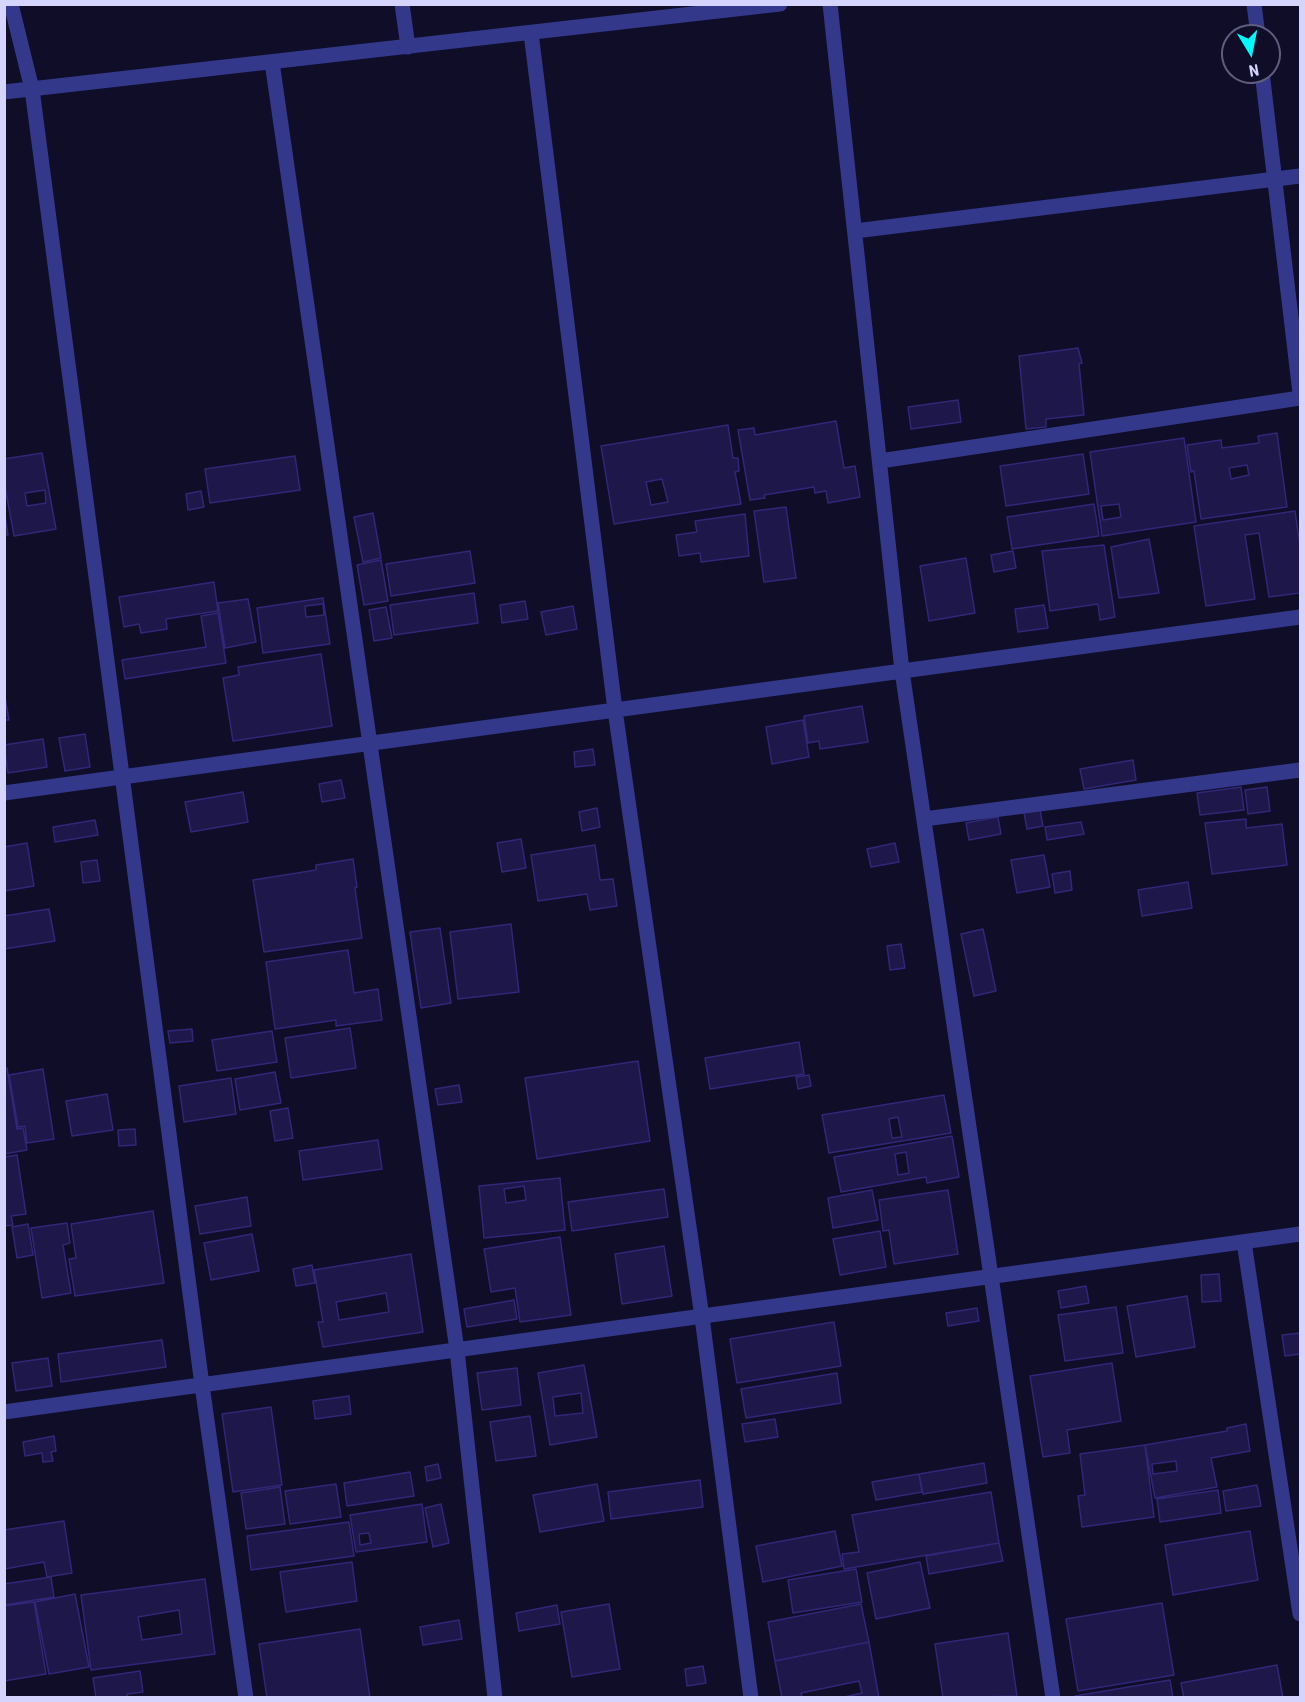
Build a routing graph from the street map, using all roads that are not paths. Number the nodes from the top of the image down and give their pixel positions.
1 (11, 4) edge
2 (402, 4) edge
3 (780, 4) edge
4 (830, 4) edge
5 (1254, 4) edge
6 (1256, 24) edge
7 (531, 33) junction
8 (408, 46) junction
9 (272, 62) junction
10 (1263, 84) edge
11 (32, 89) junction
12 (4, 92) edge
13 (1300, 176) edge
14 (1275, 179) junction
15 (855, 231) junction
16 (1300, 393) edge
17 (1300, 398) edge
18 (880, 461) junction
19 (1300, 617) edge
20 (902, 670) junction
21 (615, 710) junction
22 (370, 743) junction
23 (1300, 770) edge
24 (123, 777) junction
25 (4, 793) edge
26 (924, 819) junction
27 (1300, 1234) edge
28 (1244, 1242) junction
29 (991, 1277) junction
30 (702, 1317) junction
31 (457, 1350) junction
32 (202, 1385) junction
33 (4, 1412) edge
34 (1300, 1614) edge
35 (246, 1698) edge
36 (495, 1698) edge
37 (751, 1698) edge
38 (1053, 1698) edge

1 - 11 street
2 - 8 street
3 - 7 street
4 - 15 street
5 - 6 street
7 - 8 street
7 - 21 street
8 - 9 street
9 - 11 street
9 - 22 street
10 - 14 street
11 - 12 street
11 - 24 street
13 - 14 street
14 - 15 street
14 - 16 street
15 - 18 street
17 - 18 street
18 - 20 street
19 - 20 street
20 - 21 street
20 - 26 street
21 - 22 street
21 - 30 street
22 - 24 street
22 - 31 street
23 - 26 street
24 - 25 street
24 - 32 street
26 - 29 street
27 - 28 street
28 - 29 street
28 - 34 street
29 - 30 street
29 - 38 street
30 - 31 street
30 - 37 street
31 - 32 street
31 - 36 street
32 - 33 street
32 - 35 street

